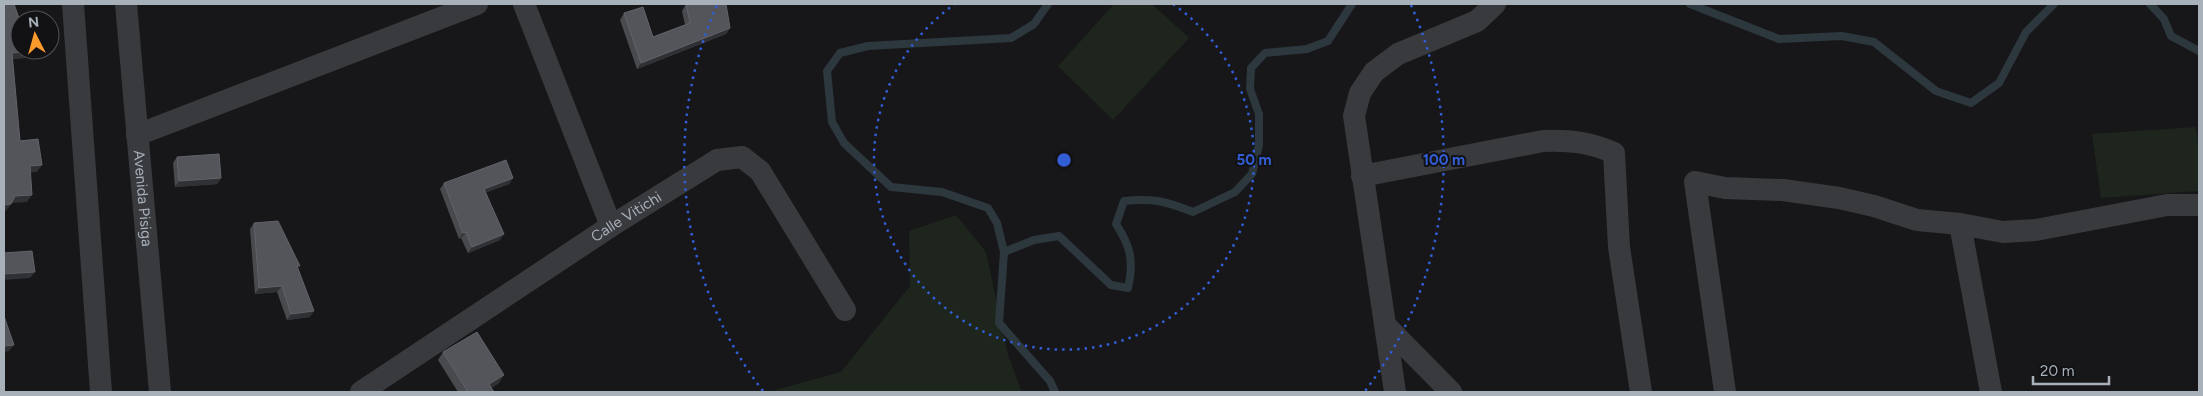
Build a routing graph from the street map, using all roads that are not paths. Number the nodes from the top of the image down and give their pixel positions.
1 (73, 4) edge
2 (126, 4) edge
3 (477, 4) edge
4 (524, 4) edge
5 (1495, 4) edge
6 (137, 135) junction
7 (1362, 176) junction
8 (2199, 205) edge
9 (1960, 224) junction
10 (611, 226) junction
11 (845, 310) dead end
12 (1386, 326) junction
13 (101, 392) edge
14 (160, 392) edge
15 (361, 392) edge
16 (1395, 392) edge
17 (1451, 392) edge
18 (1641, 392) edge
19 (1725, 392) edge
20 (1990, 392) edge

1 - 13 street
2 - 6 street, Avenida Pisiga
3 - 6 street
4 - 10 street
5 - 7 street
6 - 14 street, Avenida Pisiga
7 - 12 street
7 - 18 street
8 - 9 street
9 - 19 street
9 - 20 street
10 - 11 street, Calle Vitichi
10 - 15 street, Calle Vitichi
12 - 16 street
12 - 17 street

